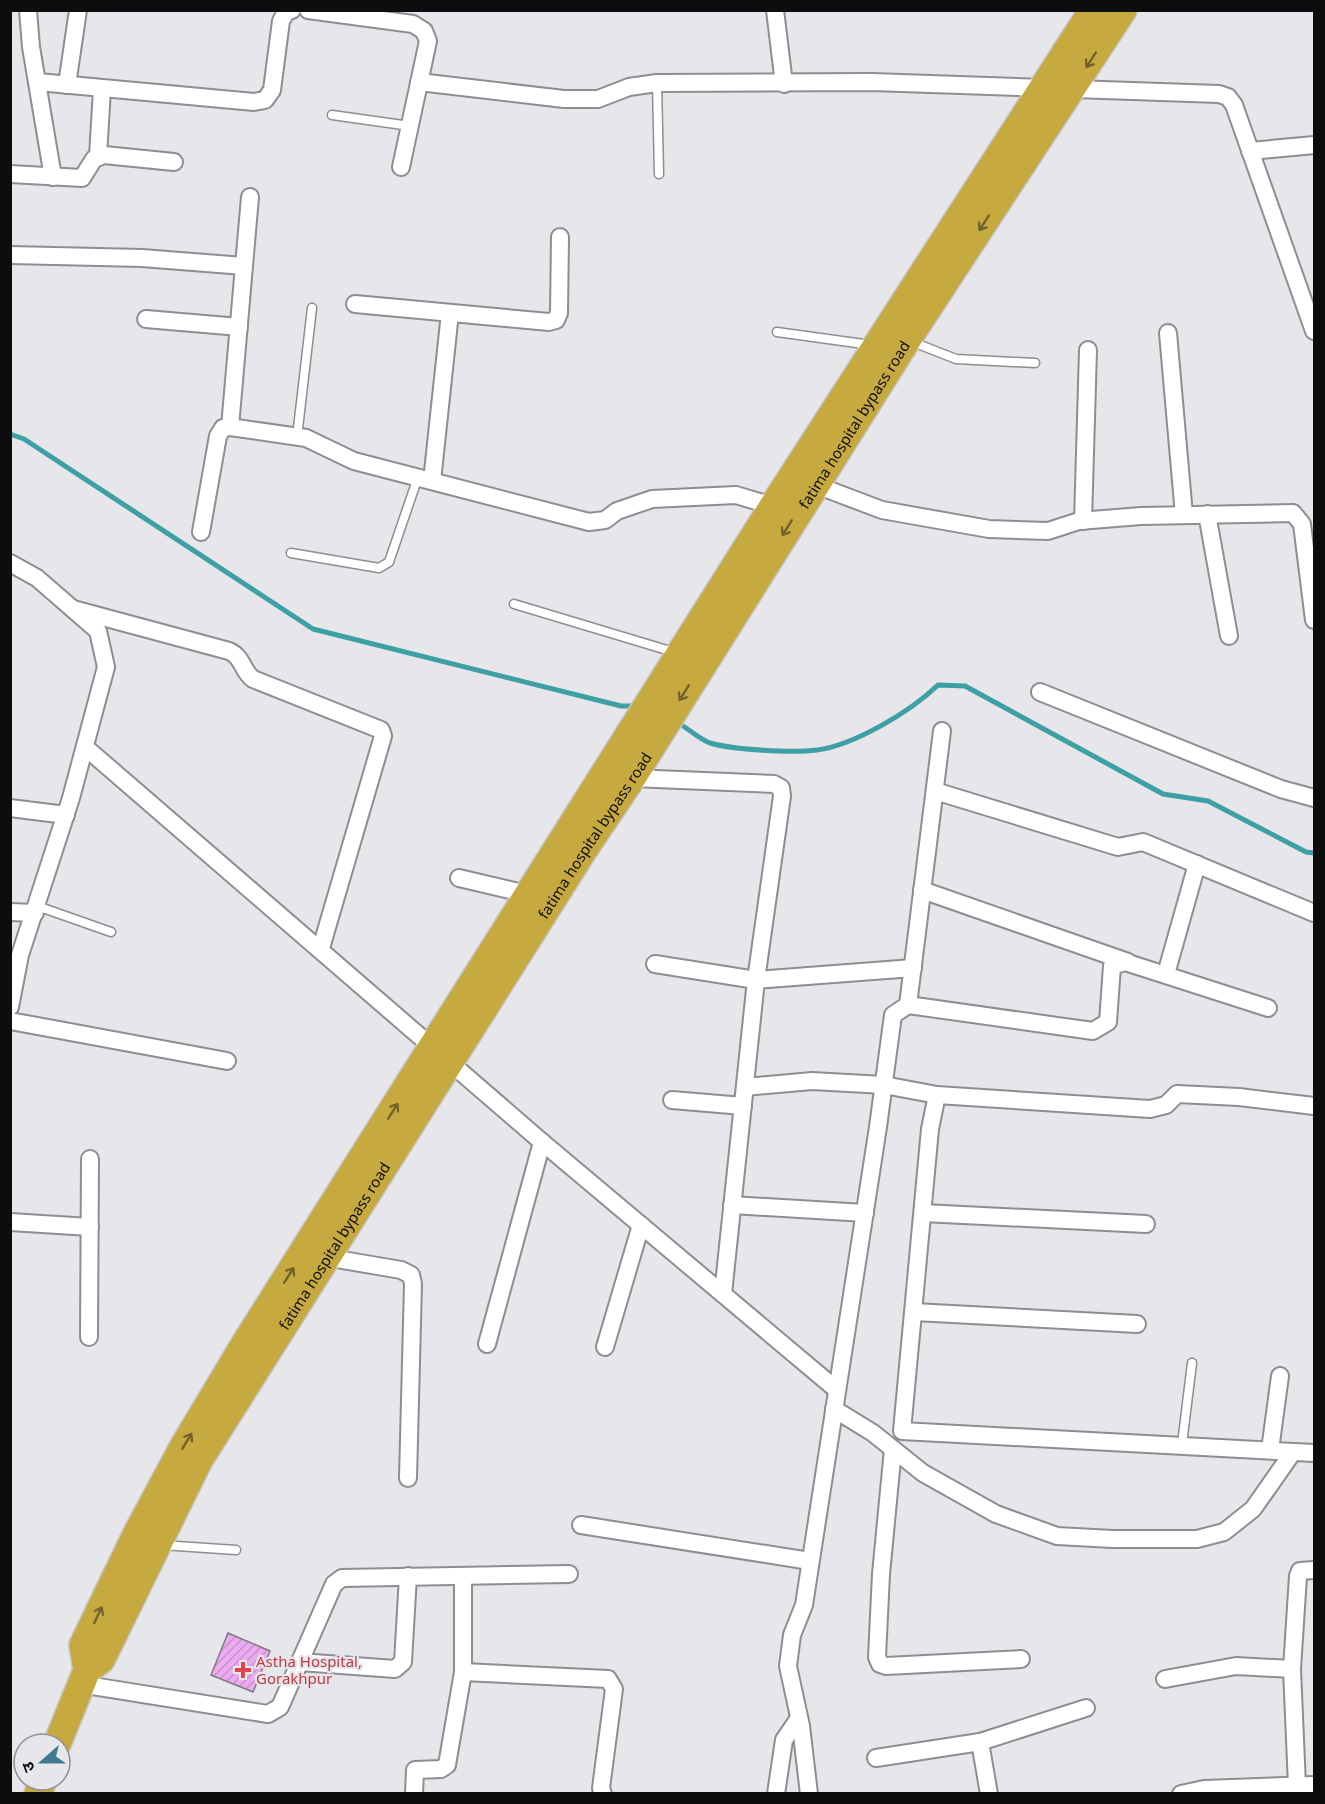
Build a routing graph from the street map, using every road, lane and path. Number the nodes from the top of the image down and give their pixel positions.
1 (28, 10) edge
2 (78, 10) edge
3 (292, 10) edge
4 (308, 10) edge
5 (776, 10) edge
6 (1093, 10) edge
7 (1122, 10) edge
8 (38, 82) junction
9 (419, 82) junction
10 (657, 83) junction
11 (784, 84) junction
12 (67, 85) junction
13 (102, 89) junction
14 (1042, 89) junction
15 (1071, 91) junction
16 (332, 116) dead end
17 (410, 126) junction
18 (1314, 145) edge
19 (1250, 151) junction
20 (98, 156) junction
21 (174, 162) dead end
22 (401, 167) dead end
23 (10, 174) edge
24 (659, 174) dead end
25 (53, 177) junction
26 (250, 197) dead end
27 (560, 237) dead end
28 (10, 255) edge
29 (244, 266) junction
30 (355, 304) dead end
31 (312, 308) dead end
32 (450, 313) junction
33 (146, 320) dead end
34 (239, 327) junction
35 (1314, 331) edge
36 (777, 332) dead end
37 (1168, 333) dead end
38 (907, 340) junction
39 (876, 346) junction
40 (1088, 350) dead end
41 (1035, 363) dead end
42 (231, 427) junction
43 (297, 436) junction
44 (425, 479) junction
45 (804, 480) junction
46 (773, 506) junction
47 (1206, 514) junction
48 (1184, 515) junction
49 (1083, 521) junction
50 (201, 532) dead end
51 (291, 552) dead end
52 (10, 562) edge
53 (514, 604) dead end
54 (73, 609) junction
55 (1314, 620) edge
56 (1228, 636) dead end
57 (680, 654) junction
58 (1040, 692) dead end
59 (942, 731) dead end
60 (85, 747) junction
61 (632, 778) junction
62 (934, 791) junction
63 (1314, 798) edge
64 (10, 808) edge
65 (66, 815) junction
66 (573, 844) junction
67 (1197, 864) junction
68 (459, 878) dead end
69 (922, 890) junction
70 (527, 894) junction
71 (36, 910) junction
72 (10, 912) edge
73 (1314, 912) edge
74 (111, 932) dead end
75 (321, 948) junction
76 (655, 964) dead end
77 (1134, 964) junction
78 (913, 968) junction
79 (1166, 975) junction
80 (756, 980) junction
81 (908, 1005) junction
82 (10, 1007) edge
83 (1268, 1008) dead end
84 (10, 1021) edge
85 (443, 1054) junction
86 (227, 1061) dead end
87 (884, 1085) junction
88 (745, 1087) junction
89 (937, 1095) junction
90 (672, 1100) dead end
91 (743, 1106) junction
92 (1314, 1106) edge
93 (542, 1142) junction
94 (90, 1159) dead end
95 (732, 1205) junction
96 (865, 1213) junction
97 (923, 1213) junction
98 (10, 1222) edge
99 (1146, 1224) dead end
100 (641, 1225) junction
101 (90, 1227) junction
102 (325, 1257) junction
103 (723, 1294) junction
104 (914, 1312) junction
105 (1137, 1324) dead end
106 (89, 1337) dead end
107 (487, 1344) dead end
108 (605, 1347) dead end
109 (1192, 1363) dead end
110 (1280, 1376) dead end
111 (837, 1390) junction
112 (834, 1409) junction
113 (902, 1431) junction
114 (1182, 1444) junction
115 (1270, 1450) junction
116 (1293, 1452) junction
117 (898, 1453) junction
118 (1314, 1453) edge
119 (408, 1478) dead end
120 (581, 1525) dead end
121 (147, 1540) junction
122 (236, 1550) dead end
123 (810, 1561) junction
124 (1314, 1569) edge
125 (569, 1574) dead end
126 (463, 1575) junction
127 (408, 1576) junction
128 (1022, 1659) dead end
129 (300, 1662) junction
130 (1292, 1669) junction
131 (463, 1672) junction
132 (83, 1677) junction
133 (1165, 1679) dead end
134 (1086, 1708) dead end
135 (799, 1718) junction
136 (62, 1732) edge
137 (980, 1742) junction
138 (876, 1758) dead end
139 (1314, 1785) edge
140 (1297, 1786) junction
141 (414, 1794) edge
142 (603, 1794) edge
143 (776, 1794) edge
144 (809, 1794) edge
145 (989, 1794) edge
146 (1181, 1794) edge

1 - 8 street
2 - 12 street
3 - 13 street
4 - 9 street
5 - 11 street
6 - 14 highway, fatima hospital bypass road
7 -> 15 highway, fatima hospital bypass road
8 - 12 street
8 - 25 street
9 - 10 street
9 - 17 street
10 - 11 street
10 - 24 lane
11 - 14 street
12 - 13 street
13 - 20 street
14 - 15 street
14 - 39 highway, fatima hospital bypass road
15 - 19 street
15 -> 38 highway, fatima hospital bypass road
16 - 17 lane
17 - 22 street
18 - 19 street
19 - 35 street
20 - 21 street
20 - 25 street
23 - 25 street
26 - 29 street
27 - 32 street
28 - 29 street
29 - 34 street
30 - 32 street
31 - 43 lane
32 - 44 street
33 - 34 street
34 - 42 street
36 - 39 lane
37 - 48 street
38 - 41 lane
38 - 45 highway, fatima hospital bypass road
39 - 45 highway, fatima hospital bypass road
40 - 49 street
42 - 43 street
42 - 50 street
43 - 44 street
44 - 46 street
44 - 51 lane
45 - 46 highway, fatima hospital bypass road
45 - 49 street
45 -> 61 highway, fatima hospital bypass road
46 - 57 highway, fatima hospital bypass road
47 - 48 street
47 - 55 street
47 - 56 street
48 - 49 street
52 - 54 street
53 - 57 lane
54 - 60 street
54 - 75 street
57 - 66 highway, fatima hospital bypass road
58 - 63 street
59 - 62 street
60 - 65 street
60 - 75 street
61 - 66 highway, fatima hospital bypass road
61 - 80 street
62 - 67 street
62 - 69 street
64 - 65 street
65 - 71 street
66 - 70 highway, fatima hospital bypass road
66 - 85 highway, fatima hospital bypass road
67 - 73 street
67 - 79 street
68 - 70 street
69 - 77 street
69 - 78 street
70 - 85 highway, fatima hospital bypass road
71 - 72 street
71 - 74 lane
71 - 82 street
75 - 85 street
76 - 80 street
77 - 79 street
77 - 81 street
78 - 80 street
78 - 81 street
79 - 83 street
80 - 88 street
81 - 87 street
84 - 86 street
85 - 93 street
85 - 102 highway, fatima hospital bypass road
121 -> 85 highway, fatima hospital bypass road
87 - 88 street
87 - 89 street
87 - 96 street
88 - 91 street
89 - 92 street
89 - 97 street
90 - 91 street
91 - 95 street
93 - 100 street
93 - 107 street
94 - 101 street
95 - 96 street
95 - 103 street
96 - 111 street
97 - 99 street
97 - 104 street
98 - 101 street
100 - 103 street
100 - 108 street
101 - 106 street
102 - 119 street
102 - 121 highway, fatima hospital bypass road
103 - 111 street
104 - 105 street
104 - 113 street
109 - 114 lane
110 - 115 street
111 - 112 street
112 - 117 street
112 - 123 street
113 - 114 street
113 - 117 street
114 - 115 street
115 - 116 street
116 - 117 street
116 - 118 street
117 - 128 street
120 - 123 street
121 - 122 lane
121 - 132 highway, fatima hospital bypass road
123 - 135 street
124 - 130 street
125 - 126 street
126 - 127 street
126 - 131 street
127 - 129 street
127 - 129 street
129 - 132 street
130 - 133 street
130 - 140 street
131 - 141 street
131 - 142 street
132 - 136 highway, fatima hospital bypass road
134 - 137 street
135 - 143 street
135 - 144 street
137 - 138 street
137 - 145 street
139 - 140 street
140 - 146 street

